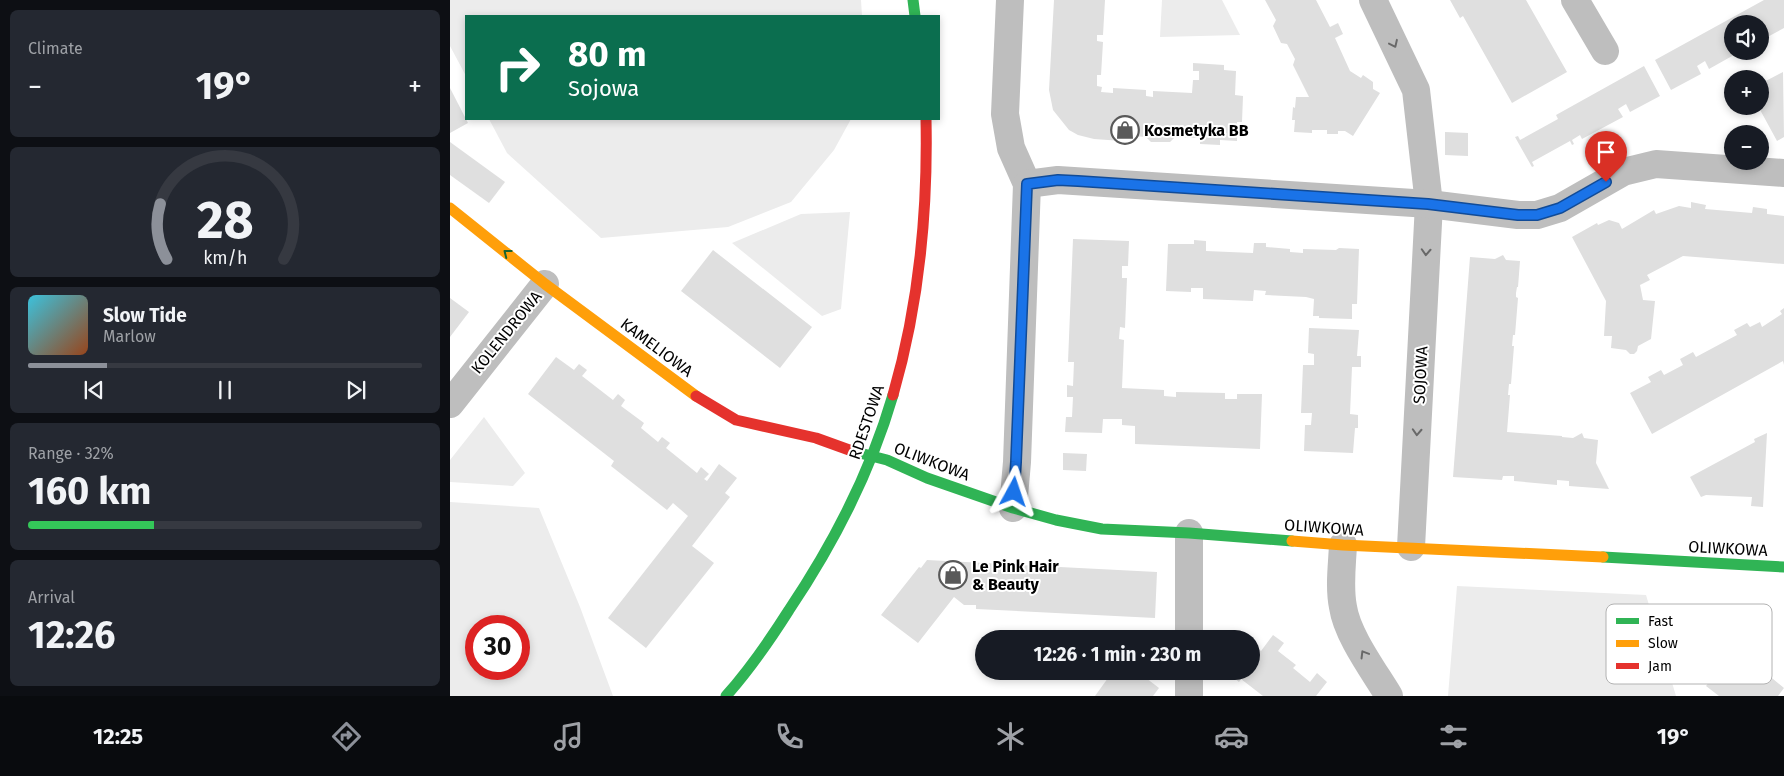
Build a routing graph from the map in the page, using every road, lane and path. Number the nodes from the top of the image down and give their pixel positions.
1 (913, 0) edge
2 (1010, 0) edge
3 (1373, 0) edge
4 (1574, 0) edge
5 (915, 15) edge
6 (1605, 51) dead end
7 (926, 120) edge
8 (1784, 173) edge
9 (1027, 184) junction
10 (1428, 204) junction
11 (450, 208) edge
12 (545, 284) junction
13 (450, 404) edge
14 (873, 456) junction
15 (1013, 508) junction
16 (1189, 533) junction
17 (1343, 545) junction
18 (1411, 547) junction
19 (1784, 567) edge
20 (1189, 630) edge
21 (1189, 680) edge
22 (726, 696) edge
23 (1189, 696) edge
24 (1389, 696) edge

1 - 5 street
2 - 9 street
3 -> 10 street, SOJOWA
4 - 6 street
7 - 14 street, RDESTOWA
8 - 10 street
9 - 10 street
9 - 15 street
10 -> 18 street, SOJOWA
12 -> 11 street, KAMELIOWA
12 - 13 street, KOLENDROWA
12 - 14 street, KAMELIOWA
14 - 15 street, OLIWKOWA
14 - 22 street, RDESTOWA
15 - 16 street, OLIWKOWA
16 - 17 street, OLIWKOWA
16 - 20 street
17 - 18 street, OLIWKOWA
24 -> 17 street
18 - 19 street, OLIWKOWA
21 - 23 street

